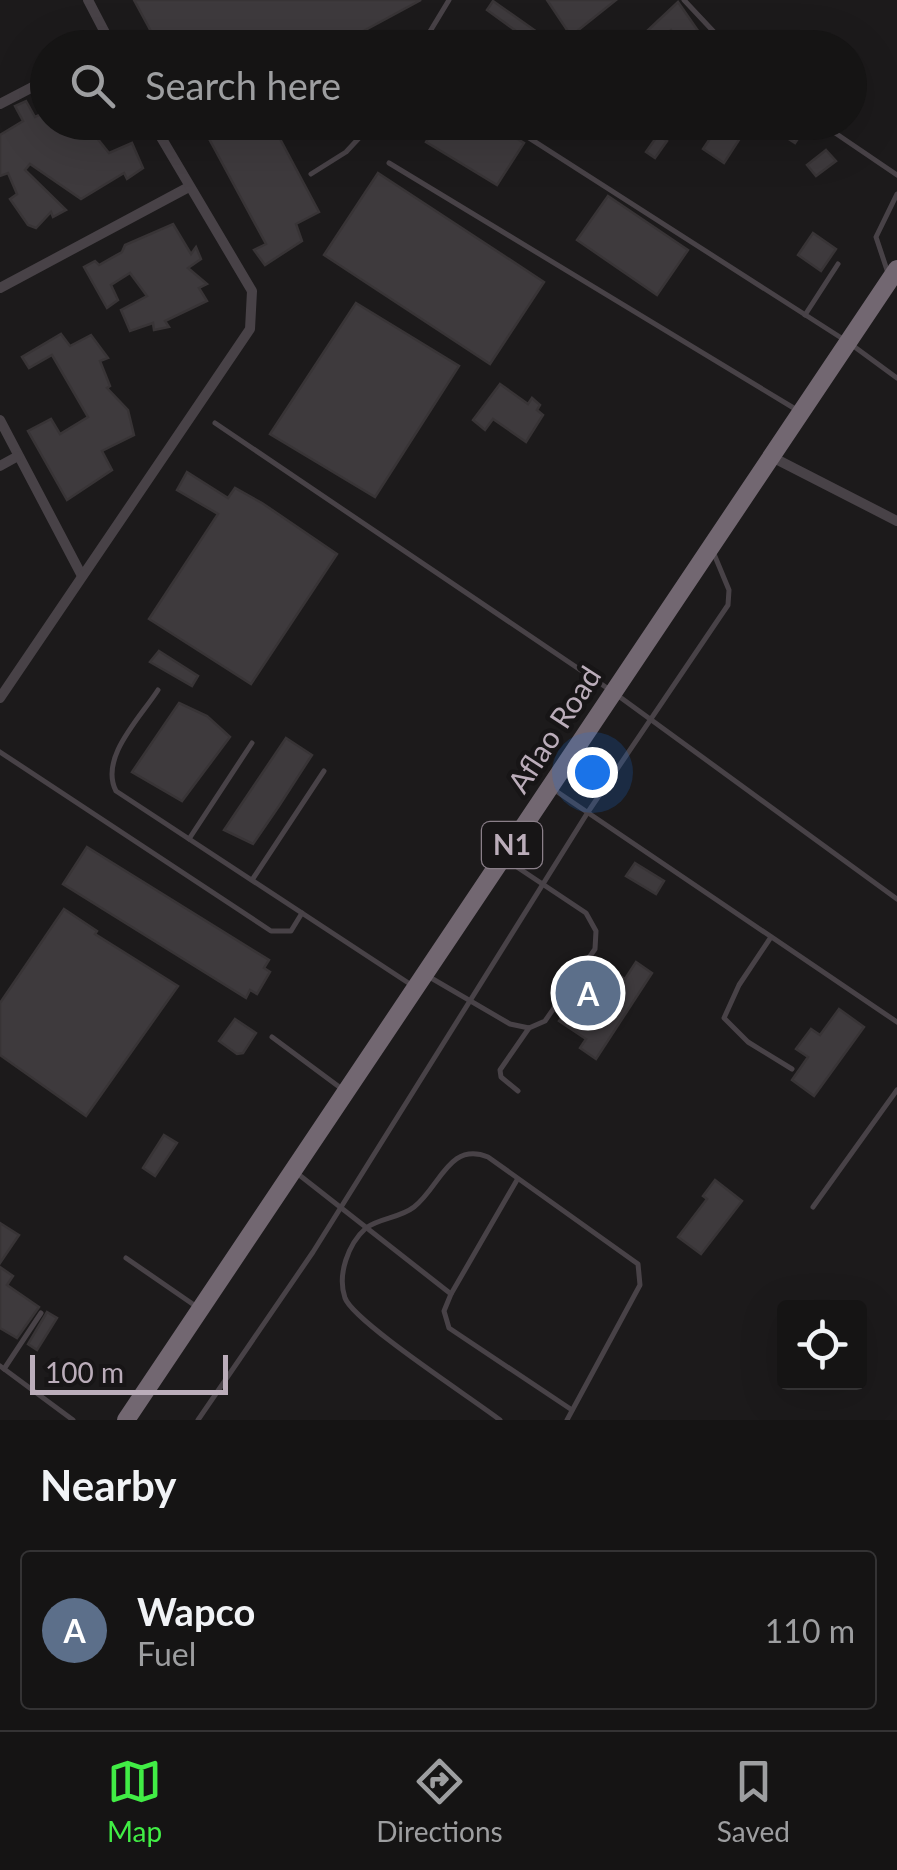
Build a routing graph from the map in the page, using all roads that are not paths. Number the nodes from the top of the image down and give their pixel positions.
1 (88, 0) edge
2 (448, 0) edge
3 (684, 0) edge
4 (103, 30) edge
5 (430, 30) edge
6 (713, 30) edge
7 (30, 88) edge
8 (0, 104) edge
9 (162, 140) edge
10 (357, 140) edge
11 (532, 140) edge
12 (845, 140) edge
13 (389, 163) dead end
14 (312, 174) dead end
15 (897, 175) edge
16 (187, 188) junction
17 (897, 194) edge
18 (838, 264) dead end
19 (895, 277) edge
20 (0, 288) edge
21 (805, 315) junction
22 (848, 342) junction
23 (897, 378) edge
24 (801, 413) junction
25 (0, 420) edge
26 (215, 423) dead end
27 (18, 456) junction
28 (772, 457) junction
29 (0, 466) edge
30 (897, 520) edge
31 (710, 546) junction
32 (82, 576) junction
33 (158, 690) dead end
34 (613, 692) junction
35 (0, 698) edge
36 (653, 721) junction
37 (252, 743) dead end
38 (0, 752) edge
39 (324, 771) dead end
40 (551, 787) junction
41 (588, 812) junction
42 (189, 839) junction
43 (504, 858) junction
44 (252, 880) junction
45 (544, 884) junction
46 (897, 899) edge
47 (302, 913) junction
48 (772, 937) junction
49 (419, 980) junction
50 (470, 1000) junction
51 (897, 1022) edge
52 (529, 1028) junction
53 (272, 1037) dead end
54 (792, 1069) dead end
55 (897, 1090) edge
56 (344, 1091) junction
57 (518, 1091) dead end
58 (292, 1170) junction
59 (517, 1180) junction
60 (341, 1203) junction
61 (813, 1208) dead end
62 (367, 1227) junction
63 (126, 1258) dead end
64 (451, 1294) junction
65 (199, 1309) junction
66 (41, 1314) dead end
67 (2, 1367) edge
68 (572, 1410) junction
69 (73, 1420) edge
70 (126, 1420) edge
71 (198, 1420) edge
72 (500, 1420) edge
73 (567, 1420) edge

1 - 4 street
2 - 5 lane
3 - 6 lane
7 - 8 street
9 - 16 street
10 - 14 lane
11 - 21 lane
12 - 15 lane
13 - 24 lane
16 - 20 street
16 - 32 street
17 - 19 lane
18 - 21 lane
19 - 22 highway, Aflao Road / N1
21 - 22 lane
22 - 23 lane
22 - 24 highway, Aflao Road / N1
24 - 28 highway, Aflao Road / N1
25 - 27 street
26 - 34 lane
27 - 29 street
27 - 32 street
28 - 30 street
28 - 31 highway, Aflao Road / N1
31 - 34 highway, Aflao Road / N1
31 - 36 lane
32 - 35 street
33 - 42 lane
34 - 36 lane
34 - 40 highway, Aflao Road / N1
36 - 41 lane
36 - 46 lane
37 - 42 lane
38 - 47 lane
39 - 44 lane
40 - 41 lane
40 - 43 highway, Aflao Road / N1
41 - 45 lane
41 - 48 lane
42 - 44 lane
43 - 45 lane
43 - 49 highway, Aflao Road / N1
44 - 47 lane
45 - 50 lane
45 - 52 lane
47 - 49 lane
48 - 51 lane
48 - 54 lane
49 - 50 lane
49 - 56 highway, Aflao Road / N1
50 - 52 lane
50 - 60 lane
52 - 57 lane
53 - 56 lane
55 - 61 lane
56 - 58 highway, Aflao Road / N1
58 - 60 lane
58 - 65 highway, Aflao Road / N1
59 - 62 lane
59 - 64 lane
59 - 68 lane
60 - 62 lane
60 - 71 lane
62 - 64 lane
62 - 72 lane
63 - 65 lane
64 - 68 lane
65 - 70 highway, Aflao Road / N1
66 - 67 lane
67 - 69 lane
68 - 73 lane

